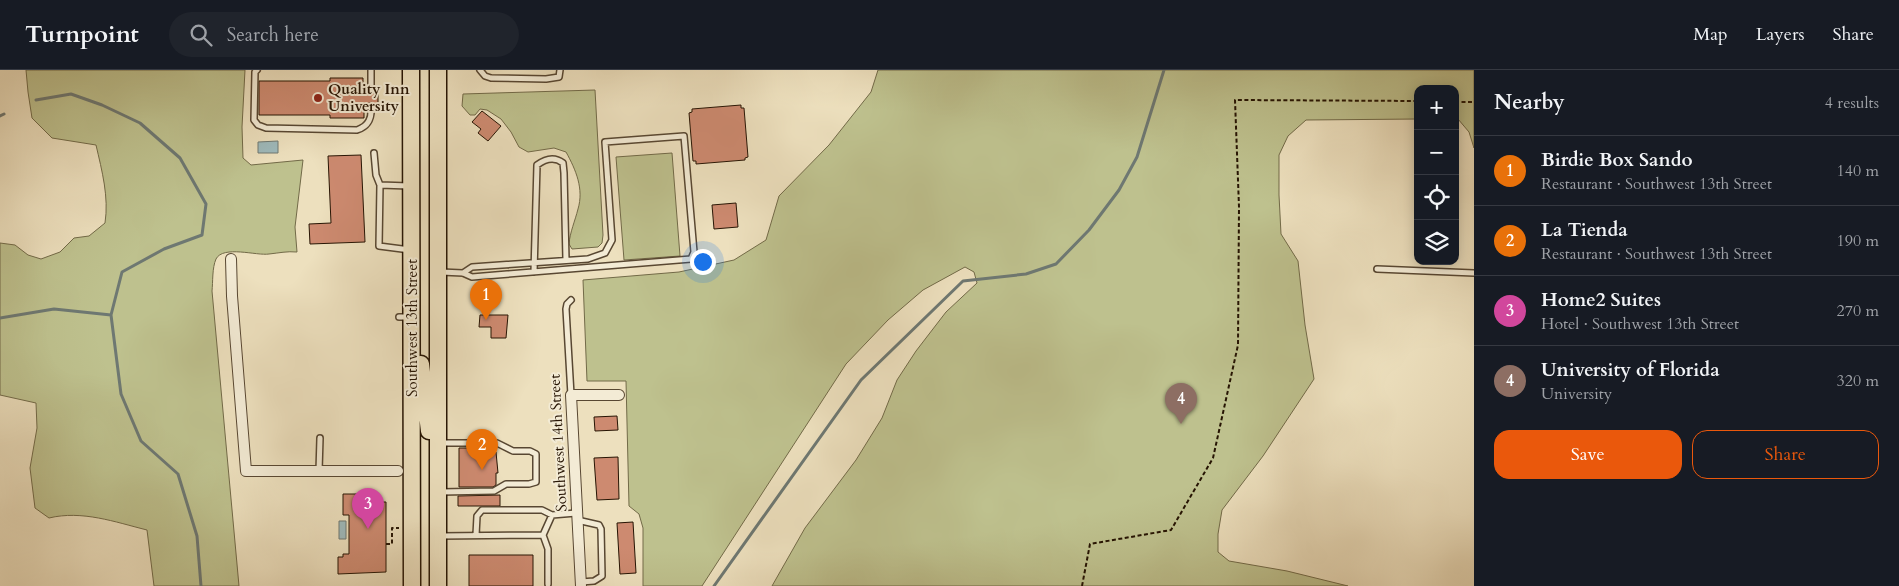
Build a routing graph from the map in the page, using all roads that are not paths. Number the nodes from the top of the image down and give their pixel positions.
1 (257, 70) edge
2 (371, 70) edge
3 (411, 70) edge
4 (438, 70) edge
5 (480, 70) edge
6 (560, 70) edge
7 (371, 90) dead end
8 (371, 106) dead end
9 (374, 153) dead end
10 (380, 185) junction
11 (412, 186) junction
12 (412, 213) junction
13 (441, 214) junction
14 (412, 250) junction
15 (231, 259) dead end
16 (566, 260) junction
17 (534, 262) junction
18 (1377, 269) dead end
19 (438, 272) junction
20 (534, 272) junction
21 (463, 273) junction
22 (1474, 273) edge
23 (571, 300) dead end
24 (412, 344) junction
25 (571, 395) junction
26 (619, 395) dead end
27 (320, 438) dead end
28 (438, 443) junction
29 (405, 471) junction
30 (438, 471) junction
31 (319, 472) junction
32 (438, 492) junction
33 (552, 515) junction
34 (577, 517) junction
35 (476, 535) junction
36 (543, 535) junction
37 (438, 536) junction
38 (548, 584) dead end
39 (581, 584) edge
40 (412, 586) edge
41 (438, 586) edge

1 - 8 lane
2 - 7 lane
3 - 11 main road, Southwest 13th Street
4 - 13 main road, Southwest 13th Street
5 - 6 lane
9 - 10 lane
10 - 11 lane
10 - 14 lane
11 - 12 main road, Southwest 13th Street
12 - 13 main road
12 - 14 main road, Southwest 13th Street
13 - 19 main road, Southwest 13th Street
14 - 24 main road, Southwest 13th Street
15 - 31 street
16 - 17 lane
16 - 17 lane
16 - 20 lane
17 - 20 lane
17 - 21 lane
18 - 22 lane
19 - 21 lane
19 - 28 main road, Southwest 13th Street
20 - 21 lane
23 - 25 lane, Southwest 14th Street
24 - 28 main road
24 - 29 main road, Southwest 13th Street
25 - 26 street
25 - 34 street, Southwest 14th Street
27 - 31 lane
28 - 30 main road, Southwest 13th Street
28 - 32 lane
29 - 30 main road
29 - 31 street
29 - 40 main road, Southwest 13th Street
30 - 32 main road, Southwest 13th Street
32 - 37 main road, Southwest 13th Street
33 - 34 lane
33 - 35 lane
33 - 36 lane
34 - 39 street, Southwest 14th Street
34 - 39 lane
35 - 36 lane
35 - 37 lane
36 - 38 lane
37 - 41 main road, Southwest 13th Street

